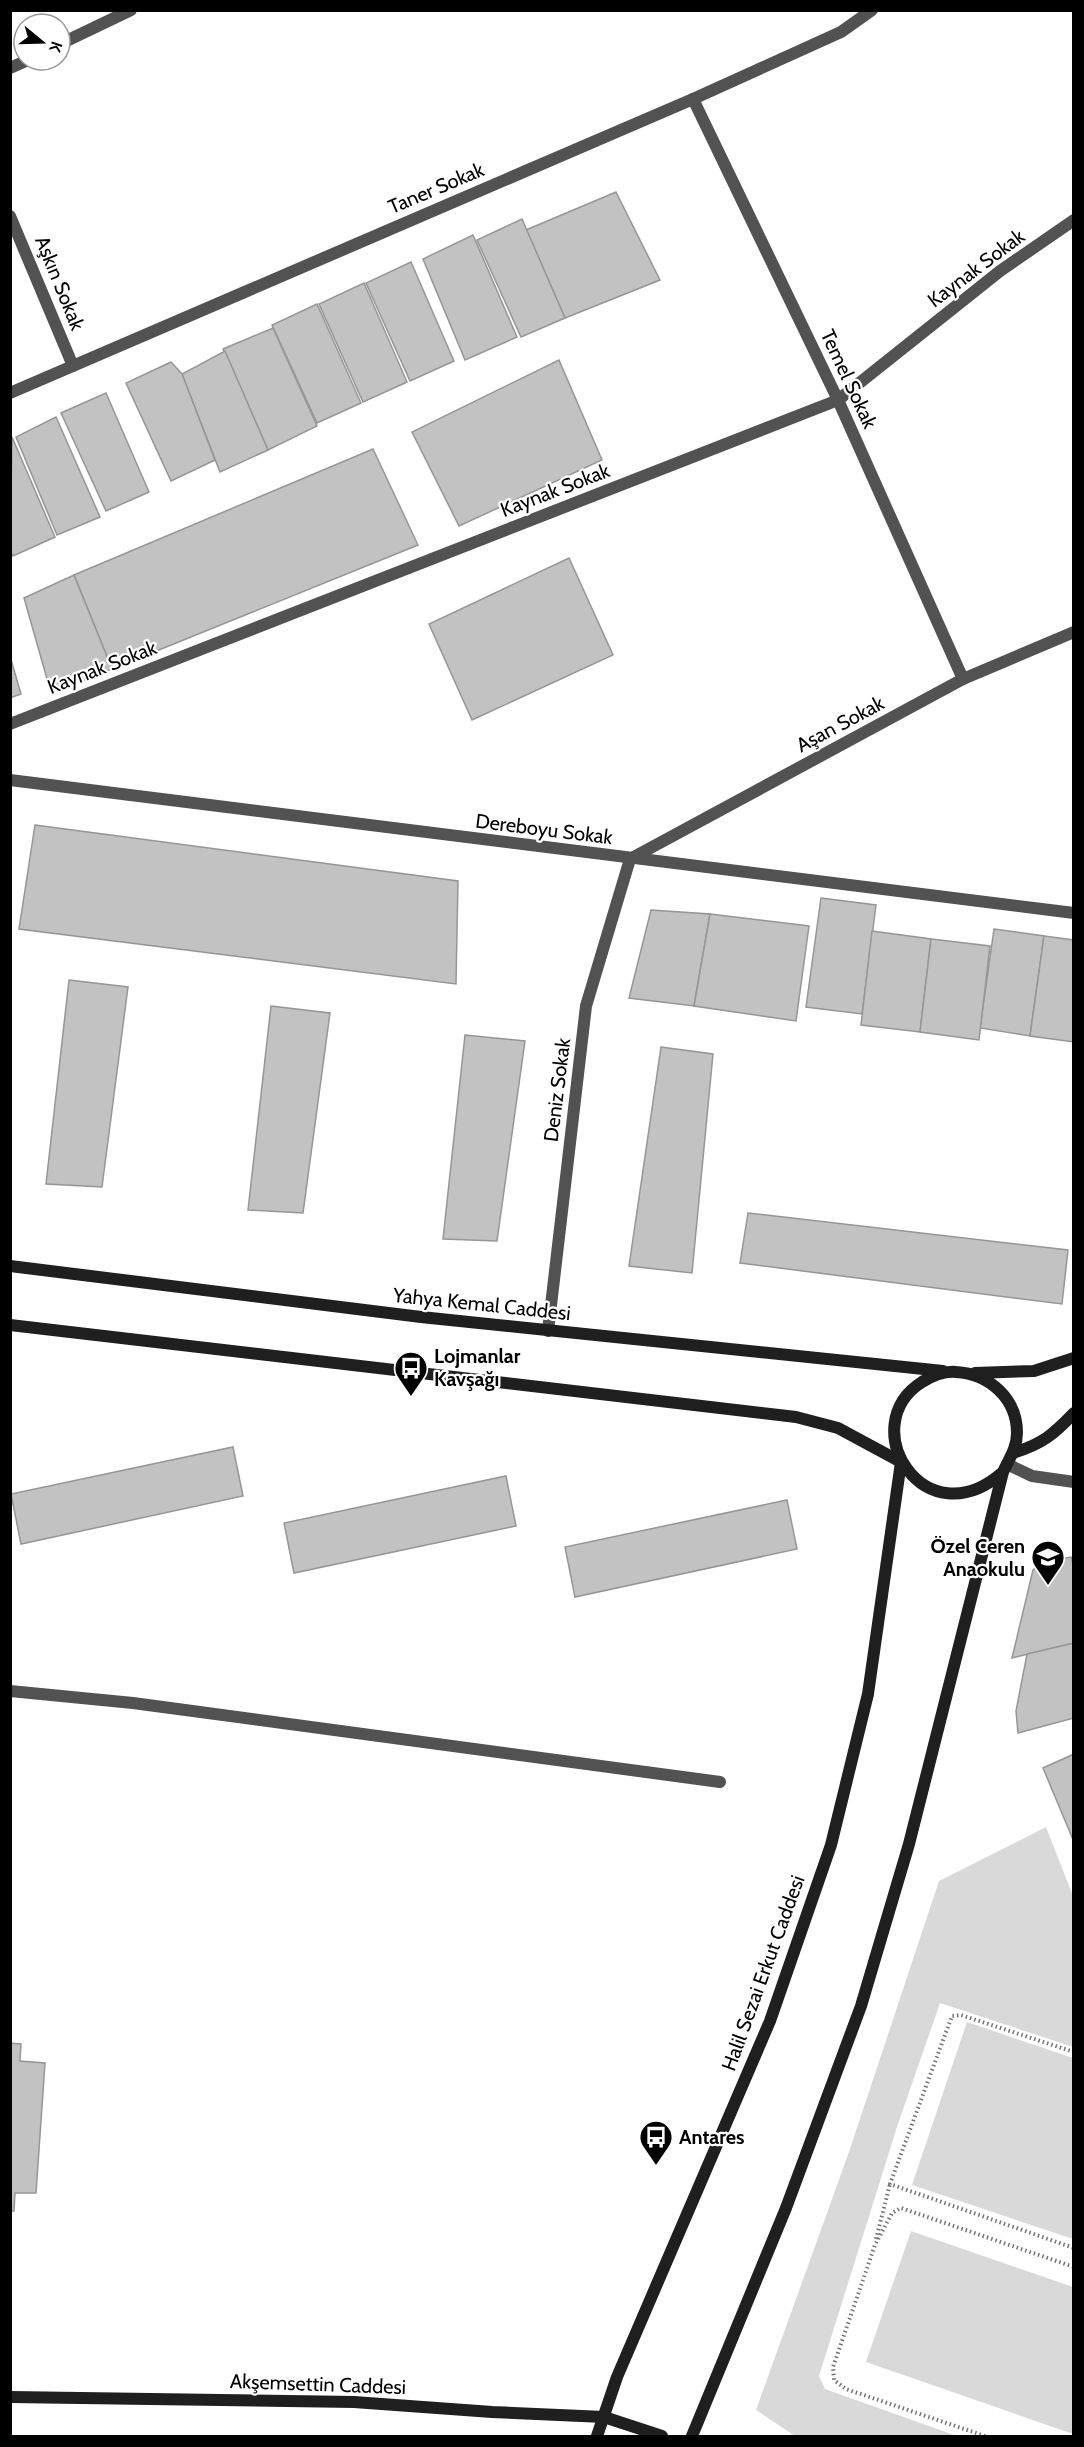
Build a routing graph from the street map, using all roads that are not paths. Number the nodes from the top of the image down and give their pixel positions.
1 (131, 10) edge
2 (872, 10) edge
3 (72, 38) edge
4 (693, 99) junction
5 (10, 216) edge
6 (1074, 220) edge
7 (73, 366) junction
8 (10, 393) edge
9 (838, 400) junction
10 (1074, 632) edge
11 (963, 679) junction
12 (10, 724) edge
13 (10, 780) edge
14 (630, 859) junction
15 (1074, 913) edge
16 (10, 1266) edge
17 (10, 1325) edge
18 (549, 1331) junction
19 (1074, 1358) edge
20 (950, 1371) junction
21 (970, 1373) junction
22 (1074, 1413) edge
23 (901, 1462) junction
24 (1008, 1463) junction
25 (1074, 1482) edge
26 (10, 1691) edge
27 (720, 1782) dead end
28 (10, 2397) edge
29 (604, 2417) junction
30 (597, 2436) edge
31 (662, 2436) edge
32 (692, 2436) edge

1 - 3 street
2 - 4 street, Taner Sokak
4 - 7 street, Taner Sokak
4 - 9 street, Temel Sokak
5 - 7 street, Aşkın Sokak
6 - 9 street, Kaynak Sokak
7 - 8 street, Taner Sokak
9 - 11 street, Temel Sokak
9 - 12 street, Kaynak Sokak
10 - 11 street, Aşan Sokak
11 - 14 street, Aşan Sokak
13 - 14 street, Dereboyu Sokak
14 - 15 street, Dereboyu Sokak
14 - 18 street, Deniz Sokak
16 - 18 main road, Yahya Kemal Caddesi
17 - 23 main road
18 - 20 main road, Yahya Kemal Caddesi
19 - 21 main road
20 - 21 main road, Halil Sezai Erkut Caddesi
20 - 23 main road, Halil Sezai Erkut Caddesi
21 - 24 main road, Halil Sezai Erkut Caddesi
22 - 24 main road
23 - 24 main road
23 - 29 main road, Halil Sezai Erkut Caddesi
24 - 25 street
24 - 32 main road, Halil Sezai Erkut Caddesi
26 - 27 street
28 - 29 main road, Akşemsettin Caddesi
29 - 30 main road
29 - 31 main road

